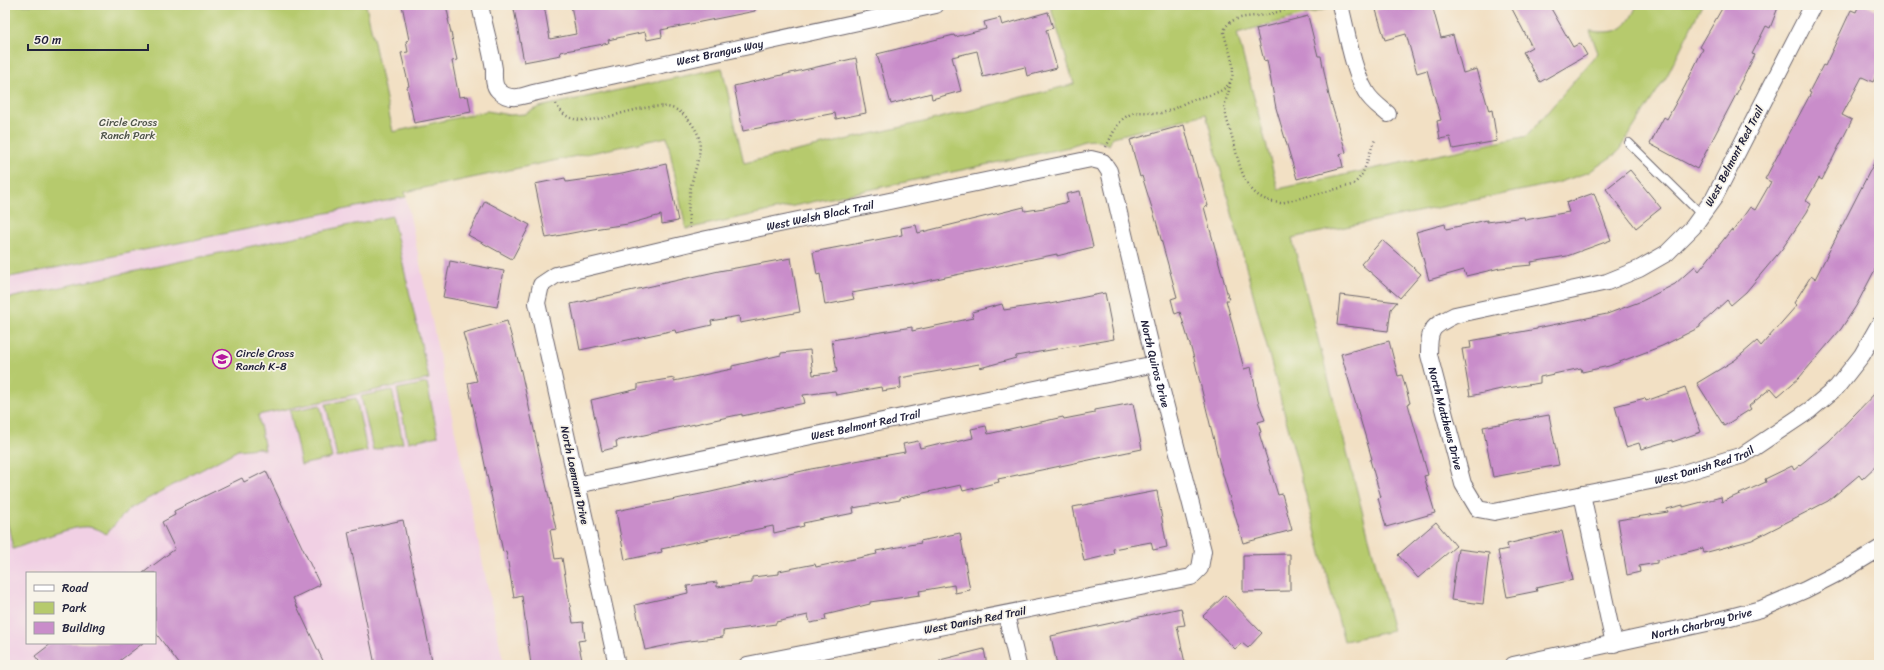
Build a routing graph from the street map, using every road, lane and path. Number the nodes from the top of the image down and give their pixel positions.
1 (480, 5) edge
2 (936, 5) edge
3 (1303, 5) edge
4 (1340, 5) edge
5 (1813, 5) edge
6 (1230, 83) junction
7 (553, 100) dead end
8 (1388, 114) dead end
9 (1375, 140) dead end
10 (1629, 143) dead end
11 (1105, 154) junction
12 (1702, 215) junction
13 (691, 230) dead end
14 (540, 285) joint
15 (1436, 325) joint
16 (1879, 325) edge
17 (1156, 364) junction
18 (577, 484) junction
19 (1582, 494) junction
20 (1478, 509) joint
21 (1879, 549) edge
22 (1200, 568) joint
23 (1006, 614) junction
24 (1614, 644) junction
25 (617, 665) edge
26 (747, 665) edge
27 (1018, 665) edge
28 (1513, 665) edge

1 - 2 street, West Brangus Way
3 - 6 path
4 - 8 street
5 - 12 street, West Belmont Red Trail
6 - 9 path
6 - 11 path
7 - 13 path
10 - 12 lane
11 - 14 street, West Welsh Black Trail
11 - 17 street, North Quiros Drive
12 - 15 street, West Belmont Red Trail
14 - 18 street, North Loemann Drive
15 - 20 street, North Matthews Drive
16 - 19 street, West Danish Red Trail
17 - 18 street, West Belmont Red Trail
17 - 22 street, North Quiros Drive
18 - 25 street, North Loemann Drive
19 - 20 street, West Danish Red Trail
19 - 24 street
21 - 24 street, North Charbray Drive
22 - 23 street, West Danish Red Trail
23 - 26 street, West Danish Red Trail
23 - 27 street
24 - 28 street, North Charbray Drive

